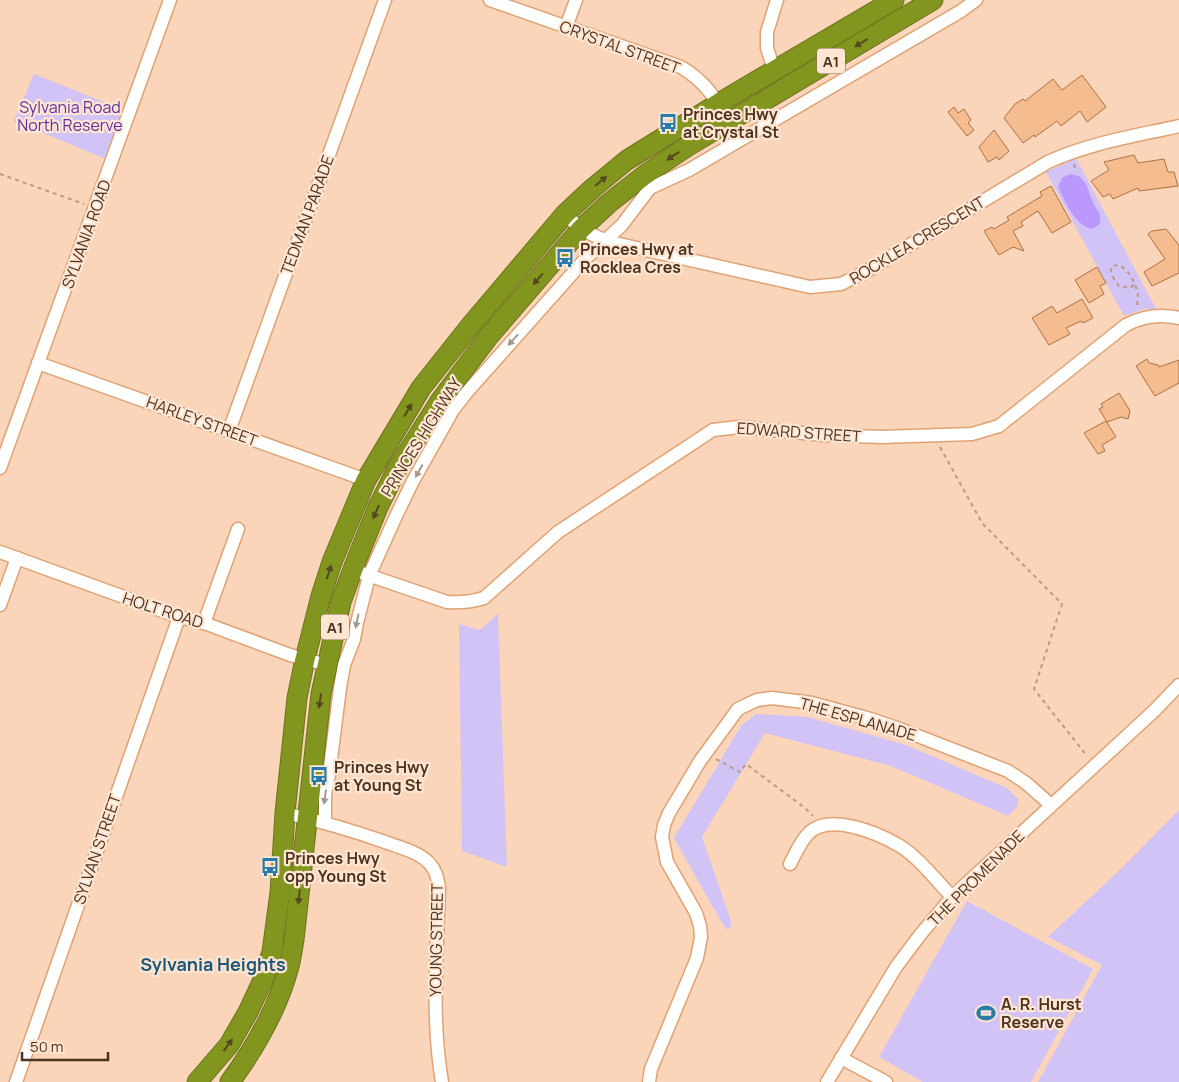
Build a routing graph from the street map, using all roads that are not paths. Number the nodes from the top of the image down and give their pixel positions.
1 (170, 0) edge
2 (385, 0) edge
3 (490, 0) edge
4 (576, 0) edge
5 (778, 0) edge
6 (894, 0) edge
7 (933, 0) edge
8 (976, 0) edge
9 (566, 27) junction
10 (884, 30) junction
11 (894, 50) junction
12 (774, 70) junction
13 (803, 79) junction
14 (776, 95) junction
15 (812, 98) junction
16 (718, 103) junction
17 (786, 114) junction
18 (729, 122) junction
19 (1179, 126) edge
20 (565, 214) junction
21 (581, 229) junction
22 (606, 241) junction
23 (1179, 318) edge
24 (38, 363) junction
25 (229, 431) junction
26 (0, 468) edge
27 (366, 480) junction
28 (238, 529) dead end
29 (0, 552) edge
30 (17, 558) junction
31 (361, 572) junction
32 (0, 605) edge
33 (179, 617) junction
34 (204, 623) junction
35 (305, 659) junction
36 (327, 666) junction
37 (1179, 685) edge
38 (1051, 805) junction
39 (285, 813) junction
40 (316, 820) junction
41 (790, 864) dead end
42 (952, 896) junction
43 (841, 1058) junction
44 (16, 1082) edge
45 (197, 1082) edge
46 (230, 1082) edge
47 (442, 1082) edge
48 (648, 1082) edge
49 (827, 1082) edge
50 (886, 1082) edge

1 - 24 street, SYLVANIA ROAD
2 - 25 street, TEDMAN PARADE
3 - 9 street, CRYSTAL STREET
4 - 9 street
5 - 12 street
6 - 12 highway, PRINCES HIGHWAY / A1
7 - 10 highway, PRINCES HIGHWAY / A1
8 - 11 street, PRINCES HIGHWAY
9 - 16 street, CRYSTAL STREET
10 - 11 street
10 -> 13 highway, PRINCES HIGHWAY / A1
11 - 15 street, PRINCES HIGHWAY
12 - 16 highway, PRINCES HIGHWAY / A1
13 - 14 highway, PRINCES HIGHWAY / A1
13 - 15 street
14 - 17 street
14 - 18 highway, PRINCES HIGHWAY / A1
15 - 17 street, PRINCES HIGHWAY
16 - 18 street, CRYSTAL STREET
20 -> 16 highway, PRINCES HIGHWAY / A1
17 - 22 street, PRINCES HIGHWAY
18 -> 21 highway, PRINCES HIGHWAY / A1
19 - 22 street, ROCKLEA CRESCENT
20 - 21 street, ROCKLEA CRESCENT
27 -> 20 highway, PRINCES HIGHWAY / A1
21 - 22 street, ROCKLEA CRESCENT
21 -> 31 highway, PRINCES HIGHWAY / A1
22 -> 31 street, PRINCES HIGHWAY
23 - 31 street, EDWARD STREET
24 - 25 street, HARLEY STREET
24 - 26 street, SYLVANIA ROAD
25 - 27 street, HARLEY STREET
35 -> 27 highway, PRINCES HIGHWAY / A1
28 - 34 street
29 - 30 street, HOLT ROAD
30 - 32 street
30 - 33 street, HOLT ROAD
31 - 36 highway, PRINCES HIGHWAY / A1
31 -> 40 street, PRINCES HIGHWAY
33 - 34 street, HOLT ROAD
33 - 44 street, SYLVAN STREET
34 - 35 street, HOLT ROAD
35 - 36 street, HOLT ROAD
35 - 39 highway, PRINCES HIGHWAY / A1
36 -> 40 highway, PRINCES HIGHWAY / A1
37 - 38 street
38 - 42 street, THE PROMENADE
38 - 48 street, THE ESPLANADE
39 - 40 street, YOUNG STREET
45 -> 39 highway, PRINCES HIGHWAY / A1
40 -> 46 highway, PRINCES HIGHWAY / A1
40 - 47 street, YOUNG STREET
41 - 42 street
42 - 43 street, THE PROMENADE
43 - 49 street, THE PROMENADE
43 - 50 street

